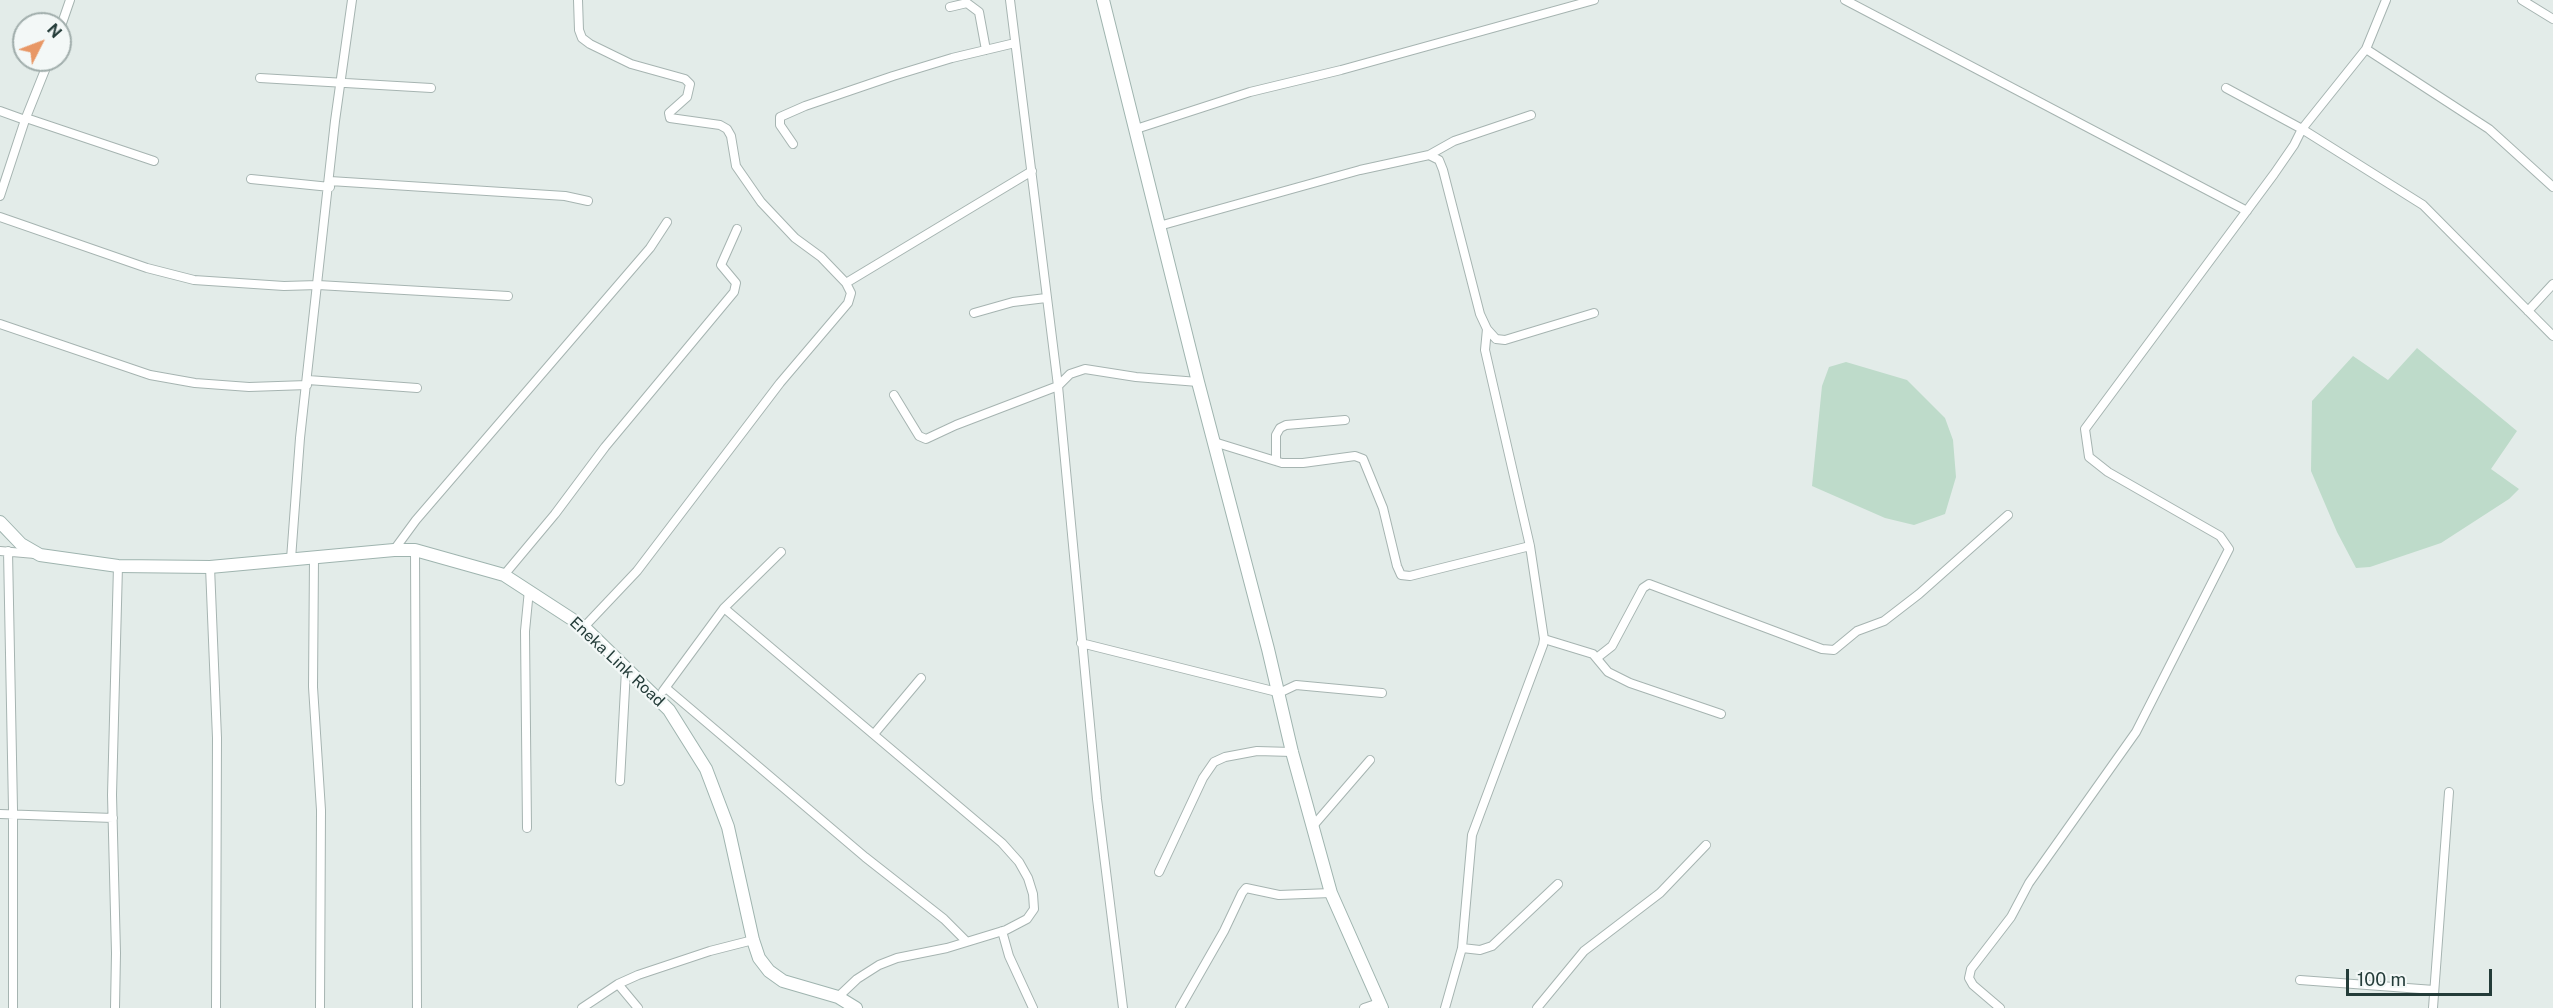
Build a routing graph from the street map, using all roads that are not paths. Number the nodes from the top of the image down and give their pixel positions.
1 (352, 0) edge
2 (578, 0) edge
3 (1010, 0) edge
4 (1103, 0) edge
5 (1594, 0) edge
6 (1845, 0) edge
7 (2386, 0) edge
8 (2522, 0) edge
9 (950, 7) dead end
10 (2553, 19) edge
11 (1015, 43) junction
12 (2366, 49) junction
13 (986, 50) junction
14 (44, 72) edge
15 (260, 78) dead end
16 (341, 83) junction
17 (431, 88) dead end
18 (2226, 88) dead end
19 (0, 111) edge
20 (1531, 115) dead end
21 (25, 119) junction
22 (1136, 129) junction
23 (2302, 129) junction
24 (793, 144) dead end
25 (1429, 155) junction
26 (154, 161) dead end
27 (1032, 171) junction
28 (251, 179) dead end
29 (330, 184) junction
30 (2553, 188) edge
31 (0, 196) edge
32 (588, 201) dead end
33 (2247, 211) junction
34 (0, 216) edge
35 (667, 222) dead end
36 (1159, 226) junction
37 (737, 229) dead end
38 (846, 283) junction
39 (2553, 284) edge
40 (318, 285) junction
41 (508, 296) dead end
42 (1046, 298) junction
43 (2528, 311) junction
44 (974, 313) dead end
45 (1594, 313) dead end
46 (0, 324) edge
47 (1487, 329) junction
48 (2553, 336) edge
49 (308, 382) junction
50 (1198, 382) junction
51 (1058, 386) junction
52 (417, 388) dead end
53 (894, 395) dead end
54 (1345, 420) dead end
55 (1214, 442) junction
56 (1276, 461) junction
57 (2007, 515) dead end
58 (0, 522) edge
59 (1530, 546) junction
60 (394, 549) junction
61 (415, 550) junction
62 (4, 551) edge
63 (781, 552) dead end
64 (40, 555) junction
65 (314, 558) junction
66 (291, 559) junction
67 (118, 566) junction
68 (210, 567) junction
69 (504, 575) junction
70 (529, 590) junction
71 (723, 608) junction
72 (584, 627) junction
73 (1544, 639) junction
74 (1081, 643) junction
75 (1598, 657) junction
76 (626, 670) junction
77 (921, 678) dead end
78 (666, 688) junction
79 (1277, 693) junction
80 (1382, 693) dead end
81 (657, 698) junction
82 (1721, 714) dead end
83 (874, 734) junction
84 (1292, 752) junction
85 (1370, 760) dead end
86 (620, 781) dead end
87 (2449, 792) dead end
88 (0, 814) edge
89 (13, 815) junction
90 (113, 818) junction
91 (1313, 825) junction
92 (527, 828) dead end
93 (1706, 845) dead end
94 (1159, 872) dead end
95 (1558, 884) dead end
96 (1331, 893) junction
97 (1002, 931) junction
98 (753, 940) junction
99 (966, 941) junction
100 (1462, 948) junction
101 (2300, 980) dead end
102 (618, 984) junction
103 (2434, 990) junction
104 (838, 997) junction
105 (1381, 1005) edge
106 (14, 1008) edge
107 (115, 1008) edge
108 (216, 1008) edge
109 (320, 1008) edge
110 (417, 1008) edge
111 (582, 1008) edge
112 (638, 1008) edge
113 (856, 1008) edge
114 (1033, 1008) edge
115 (1123, 1008) edge
116 (1180, 1008) edge
117 (1364, 1008) edge
118 (1445, 1008) edge
119 (1537, 1008) edge
120 (2000, 1008) edge
121 (2433, 1008) edge

1 - 16 street
2 - 38 street
3 - 11 street
4 - 22 street
5 - 22 street
6 - 33 street
7 - 12 street
8 - 10 street
9 - 13 street
11 - 13 street
11 - 27 street
12 - 23 street
12 - 30 street
13 - 24 street
14 - 21 street
15 - 16 street
16 - 17 street
16 - 29 street
18 - 23 street
19 - 21 street
20 - 25 street
21 - 26 street
21 - 31 street
22 - 36 street
23 - 33 street
23 - 43 street
25 - 36 street
25 - 47 street
27 - 38 street
27 - 42 street
28 - 29 street
29 - 32 street
29 - 40 street
33 - 120 street
34 - 40 street
35 - 60 street
36 - 50 street
37 - 69 street
38 - 72 street
39 - 43 street
40 - 41 street
40 - 49 street
42 - 44 street
42 - 51 street
43 - 48 street
45 - 47 street
46 - 49 street
47 - 59 street
49 - 52 street
49 - 66 street
50 - 51 street
50 - 55 street
51 - 53 street
51 - 74 street
54 - 56 street
55 - 56 street
55 - 79 street
56 - 59 street
57 - 75 street
58 - 64 street, Eneka Link Road
59 - 73 street
60 - 61 street, Eneka Link Road
60 - 65 street, Eneka Link Road
61 - 69 street, Eneka Link Road
61 - 110 street
62 - 64 street
62 - 89 street
63 - 71 street
64 - 67 street, Eneka Link Road
65 - 66 street, Eneka Link Road
65 - 109 street
66 - 68 street, Eneka Link Road
67 - 68 street, Eneka Link Road
67 - 90 street
68 - 108 street
69 - 70 street, Eneka Link Road
70 - 72 street, Eneka Link Road
70 - 92 street
71 - 78 street
71 - 83 street
72 - 76 street, Eneka Link Road
73 - 75 street
73 - 100 street
74 - 79 street
74 - 115 street
75 - 82 street
76 - 81 street, Eneka Link Road
76 - 86 street
77 - 83 street
78 - 81 street
78 - 99 street
79 - 80 street
79 - 84 street
81 - 98 street, Eneka Link Road
83 - 97 street
84 - 91 street
84 - 94 street
85 - 91 street
87 - 103 street
88 - 89 street
89 - 90 street
89 - 106 street
90 - 107 street
91 - 96 street
93 - 119 street
95 - 100 street
96 - 105 street
96 - 116 street
97 - 99 street
97 - 114 street
98 - 102 street
98 - 104 street, Eneka Link Road
99 - 104 street
100 - 118 street
101 - 103 street
102 - 111 street
102 - 112 street
103 - 121 street
104 - 113 street, Eneka Link Road
105 - 117 street

